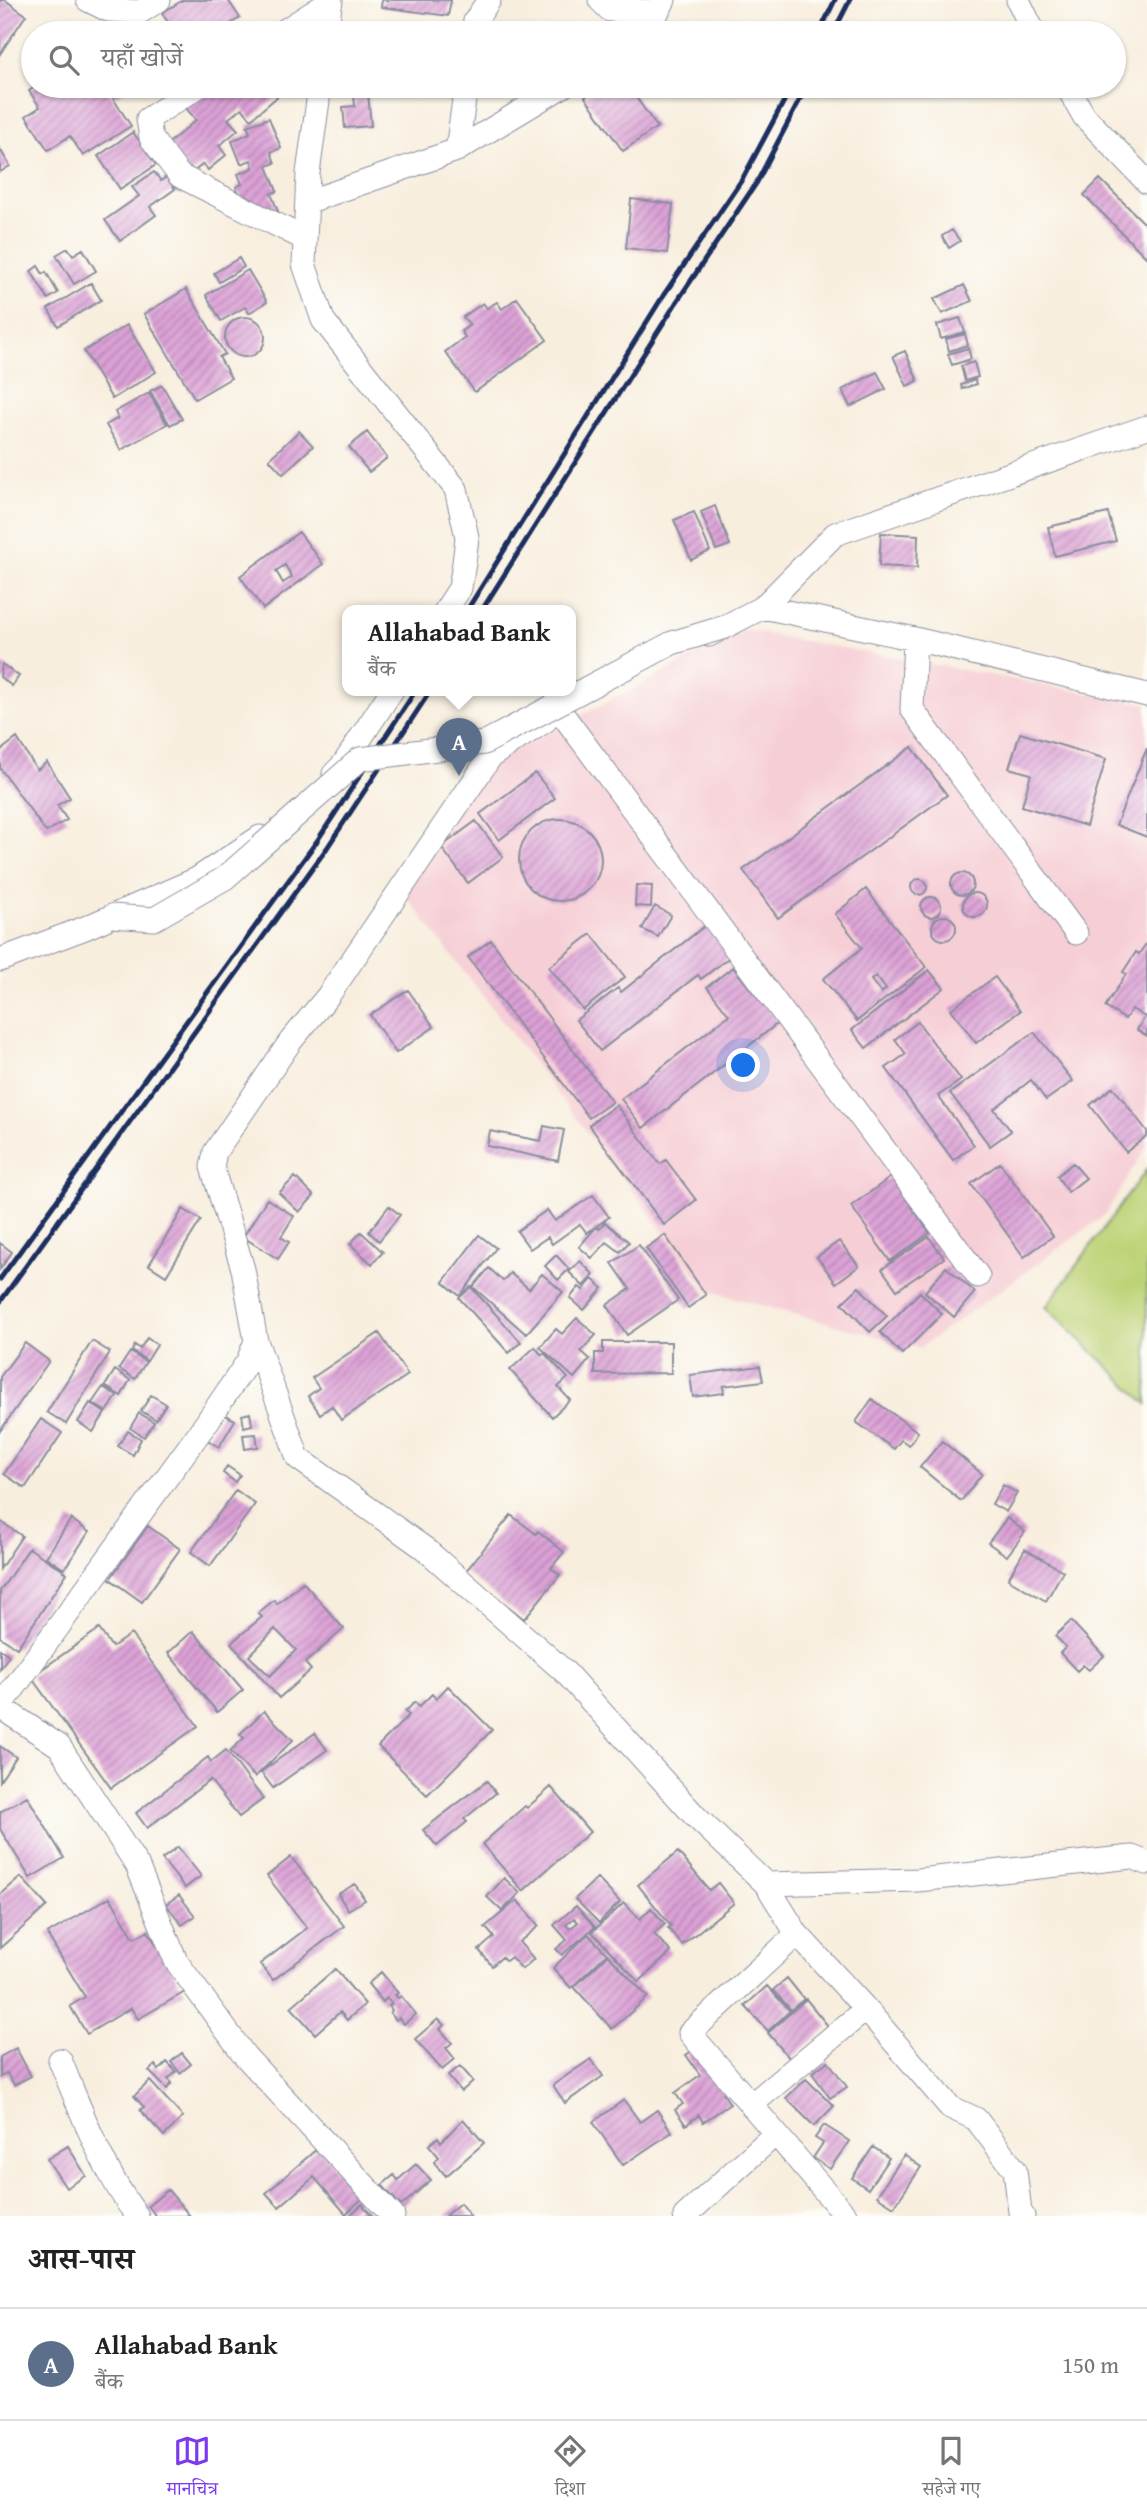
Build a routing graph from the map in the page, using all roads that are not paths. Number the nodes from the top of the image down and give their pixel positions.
1 (88, 0) edge
2 (159, 0) edge
3 (489, 0) edge
4 (600, 0) edge
5 (664, 0) edge
6 (1018, 0) edge
7 (1026, 0) edge
8 (1035, 0) edge
9 (331, 1) edge
10 (636, 10) junction
11 (300, 21) edge
12 (328, 21) edge
13 (475, 21) edge
14 (627, 21) edge
15 (1028, 21) edge
16 (1036, 21) edge
17 (1044, 21) edge
18 (180, 98) edge
19 (319, 98) edge
20 (464, 98) edge
21 (543, 98) edge
22 (1074, 98) edge
23 (457, 150) junction
24 (1147, 182) edge
25 (307, 202) junction
26 (305, 239) junction
27 (1147, 427) edge
28 (449, 605) edge
29 (763, 607) junction
30 (725, 627) junction
31 (915, 639) junction
32 (576, 694) edge
33 (1147, 695) edge
34 (388, 696) edge
35 (572, 696) edge
36 (560, 711) junction
37 (112, 916) junction
38 (1076, 933) dead end
39 (0, 960) edge
40 (978, 1276) dead end
41 (256, 1341) junction
42 (0, 1707) edge
43 (1147, 1863) edge
44 (766, 1884) junction
45 (797, 1934) junction
46 (866, 2009) junction
47 (60, 2060) dead end
48 (751, 2105) junction
49 (774, 2135) junction
50 (137, 2216) edge
51 (393, 2216) edge
52 (685, 2216) edge
53 (846, 2216) edge
54 (1023, 2216) edge

1 - 2 street
3 - 13 street
4 - 10 street
5 - 10 street
6 - 15 street
7 - 16 street
8 - 17 street
9 - 11 street
9 - 12 street
10 - 14 street
18 - 26 street
19 - 25 street
20 - 23 street
21 - 23 street
22 - 24 street
23 - 25 street
25 - 26 street
26 - 28 street
27 - 29 street
29 - 30 street
29 - 31 street
30 - 32 street, bridge
30 - 36 street
31 - 33 street
31 - 38 street
34 - 37 street
35 - 37 street, bridge
36 - 40 street
36 - 41 street
37 - 39 street
41 - 42 street
41 - 44 street
42 - 51 street
43 - 44 street
44 - 45 street
45 - 46 street
45 - 48 street
46 - 48 street
46 - 54 street
47 - 50 street
48 - 49 street
49 - 52 street
49 - 53 street

